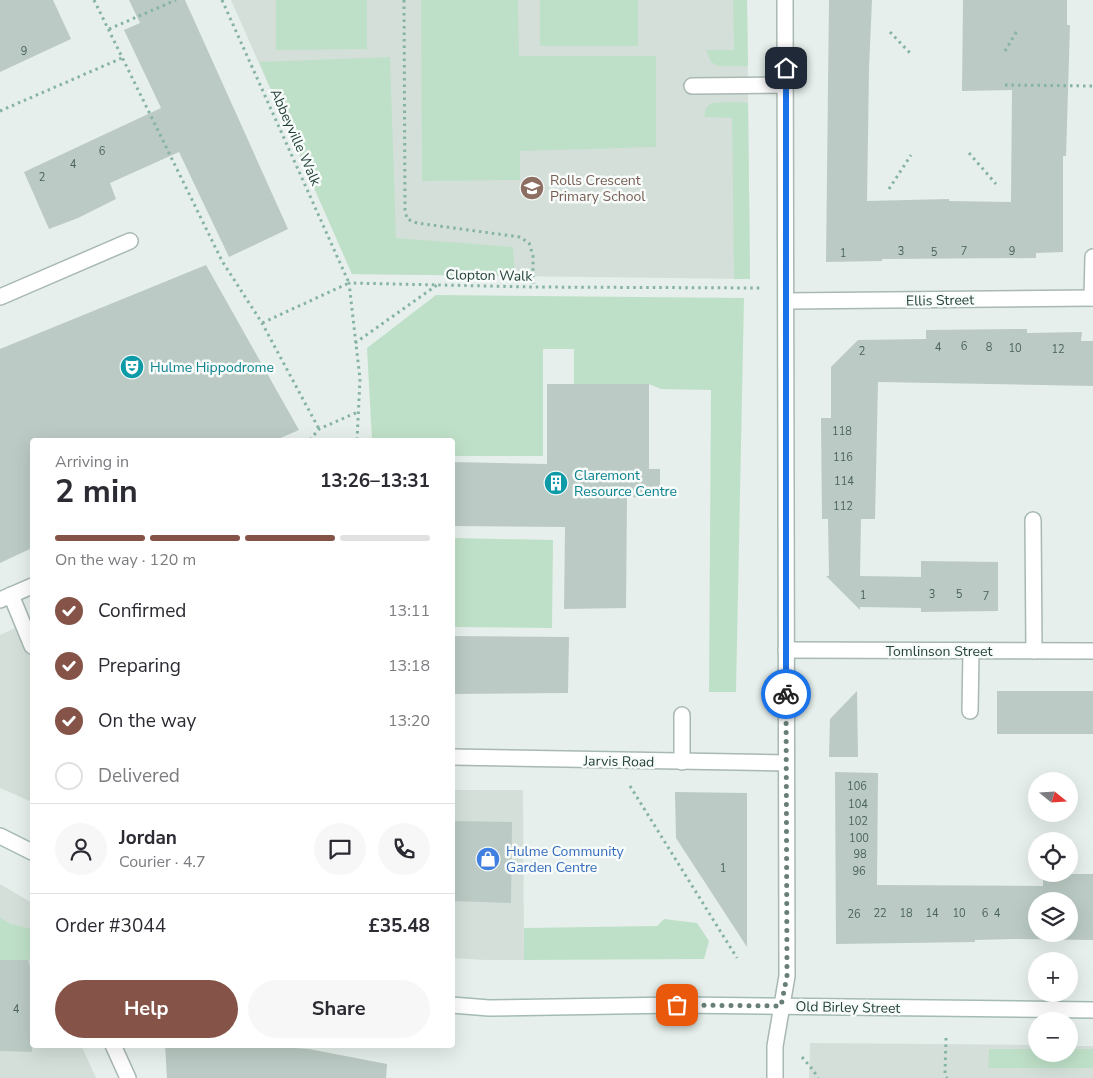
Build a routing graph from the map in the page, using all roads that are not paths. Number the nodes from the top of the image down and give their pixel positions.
1 (785, 0) edge
2 (786, 85) junction
3 (692, 86) dead end
4 (130, 241) dead end
5 (1093, 257) edge
6 (786, 295) junction
7 (0, 297) edge
8 (1093, 298) edge
9 (1033, 520) dead end
10 (30, 587) edge
11 (6, 598) edge
12 (30, 642) edge
13 (786, 650) junction
14 (1034, 651) junction
15 (1093, 651) edge
16 (971, 652) junction
17 (970, 711) dead end
18 (682, 715) dead end
19 (455, 757) edge
20 (682, 762) junction
21 (786, 764) junction
22 (0, 836) edge
23 (30, 851) edge
24 (455, 1005) edge
25 (781, 1006) junction
26 (1093, 1010) edge
27 (114, 1048) edge
28 (128, 1078) edge
29 (775, 1078) edge

1 - 2 street
2 - 3 street
2 - 6 street
4 - 7 street
5 - 8 street
6 - 8 street, Ellis Street
6 - 13 street
9 - 14 street
10 - 11 street
11 - 12 street
13 - 16 street, Tomlinson Street
13 - 21 street
14 - 15 street, Tomlinson Street
14 - 16 street, Tomlinson Street
16 - 17 street
18 - 20 street
19 - 20 street, Jarvis Road
20 - 21 street, Jarvis Road
21 - 25 street
22 - 23 street
24 - 25 street, Old Birley Street
25 - 26 street, Old Birley Street
25 - 29 street
27 - 28 street

